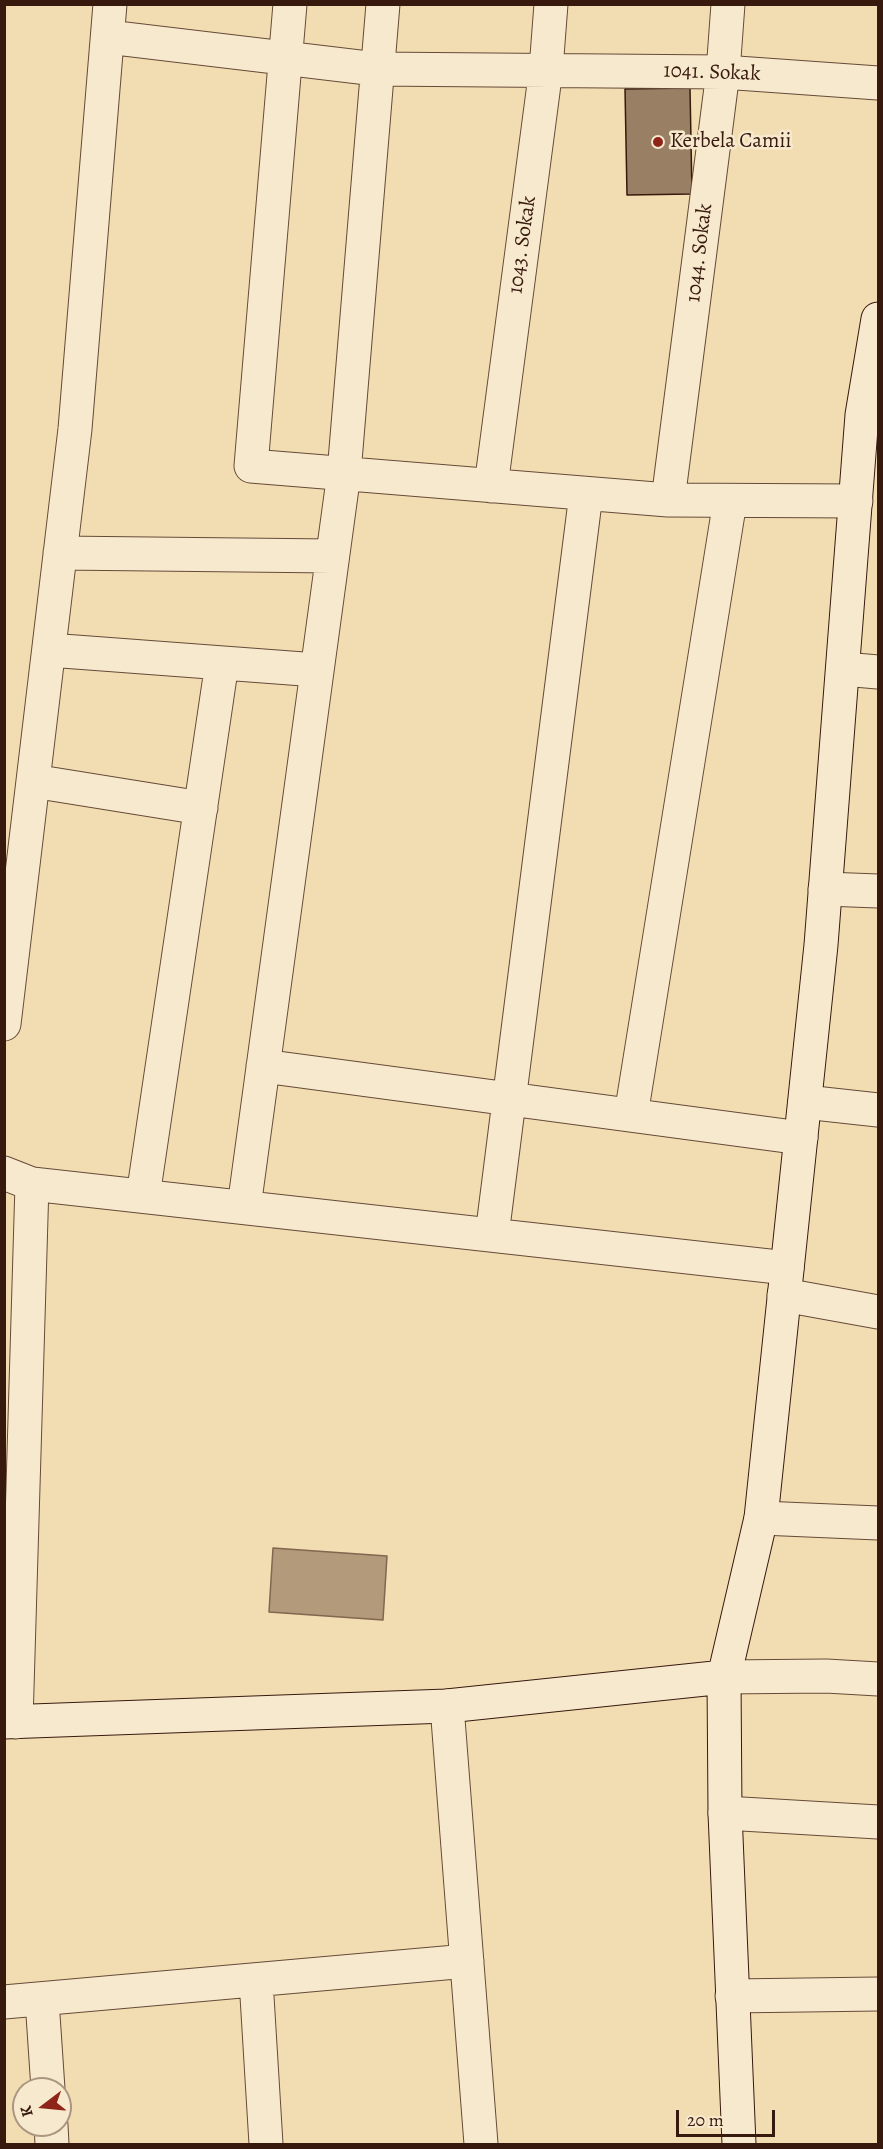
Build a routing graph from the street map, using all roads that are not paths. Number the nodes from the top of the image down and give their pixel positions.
1 (110, 4) edge
2 (291, 4) edge
3 (383, 4) edge
4 (551, 4) edge
5 (728, 4) edge
6 (108, 36) junction
7 (286, 59) junction
8 (376, 69) junction
9 (546, 69) junction
10 (723, 72) junction
11 (879, 83) edge
12 (877, 339) edge
13 (344, 473) junction
14 (864, 484) edge
15 (491, 486) junction
16 (586, 494) junction
17 (668, 501) junction
18 (730, 501) junction
19 (60, 553) junction
20 (332, 556) junction
21 (49, 650) junction
22 (222, 663) junction
23 (843, 669) junction
24 (317, 670) junction
25 (879, 672) edge
26 (33, 781) junction
27 (201, 808) junction
28 (825, 889) junction
29 (879, 891) edge
30 (4, 1024) edge
31 (263, 1066) junction
32 (510, 1099) junction
33 (805, 1102) junction
34 (879, 1110) edge
35 (631, 1115) junction
36 (801, 1138) junction
37 (18, 1178) edge
38 (143, 1196) junction
39 (244, 1207) junction
40 (492, 1235) junction
41 (786, 1281) junction
42 (17, 1285) edge
43 (879, 1311) edge
44 (16, 1362) edge
45 (14, 1507) edge
46 (761, 1518) junction
47 (879, 1523) edge
48 (724, 1677) junction
49 (879, 1679) edge
50 (447, 1706) junction
51 (10, 1722) edge
52 (725, 1813) junction
53 (879, 1822) edge
54 (466, 1961) junction
55 (256, 1980) junction
56 (879, 1994) edge
57 (732, 1996) junction
58 (42, 2000) junction
59 (4, 2002) edge
60 (47, 2077) edge
61 (266, 2145) edge
62 (480, 2145) edge
63 (739, 2145) edge

1 - 6 street
2 - 7 street
3 - 8 street
4 - 9 street, 1043. Sokak
5 - 10 street, 1044. Sokak
6 - 7 street, 1041. Sokak
6 - 19 street
7 - 8 street, 1041. Sokak
7 - 13 street
8 - 9 street, 1041. Sokak
8 - 13 street
9 - 10 street, 1041. Sokak
9 - 15 street, 1043. Sokak
10 - 11 street, 1041. Sokak
10 - 17 street, 1044. Sokak
12 - 14 street
13 - 15 street
13 - 20 street
14 - 18 street
14 - 23 street
15 - 16 street
16 - 17 street
16 - 32 street
17 - 18 street
18 - 35 street
19 - 20 street
19 - 21 street
20 - 24 street
21 - 22 street
21 - 26 street
22 - 24 street
22 - 27 street
23 - 25 street
23 - 28 street
24 - 31 street
26 - 27 street
26 - 30 street
27 - 38 street
28 - 29 street
28 - 33 street
31 - 32 street
31 - 39 street
32 - 35 street
32 - 40 street
33 - 34 street
33 - 36 street
35 - 36 street
36 - 41 street
37 - 38 street
37 - 42 street
38 - 39 street
39 - 40 street
40 - 41 street
41 - 43 street
41 - 46 street
42 - 44 street
44 - 45 street
45 - 51 street
46 - 47 street
46 - 48 street
48 - 49 street
48 - 50 street
48 - 52 street
50 - 51 street
50 - 54 street
52 - 53 street
52 - 57 street
54 - 55 street
54 - 62 street
55 - 58 street
55 - 61 street
56 - 57 street
57 - 63 street
58 - 59 street
58 - 60 street

